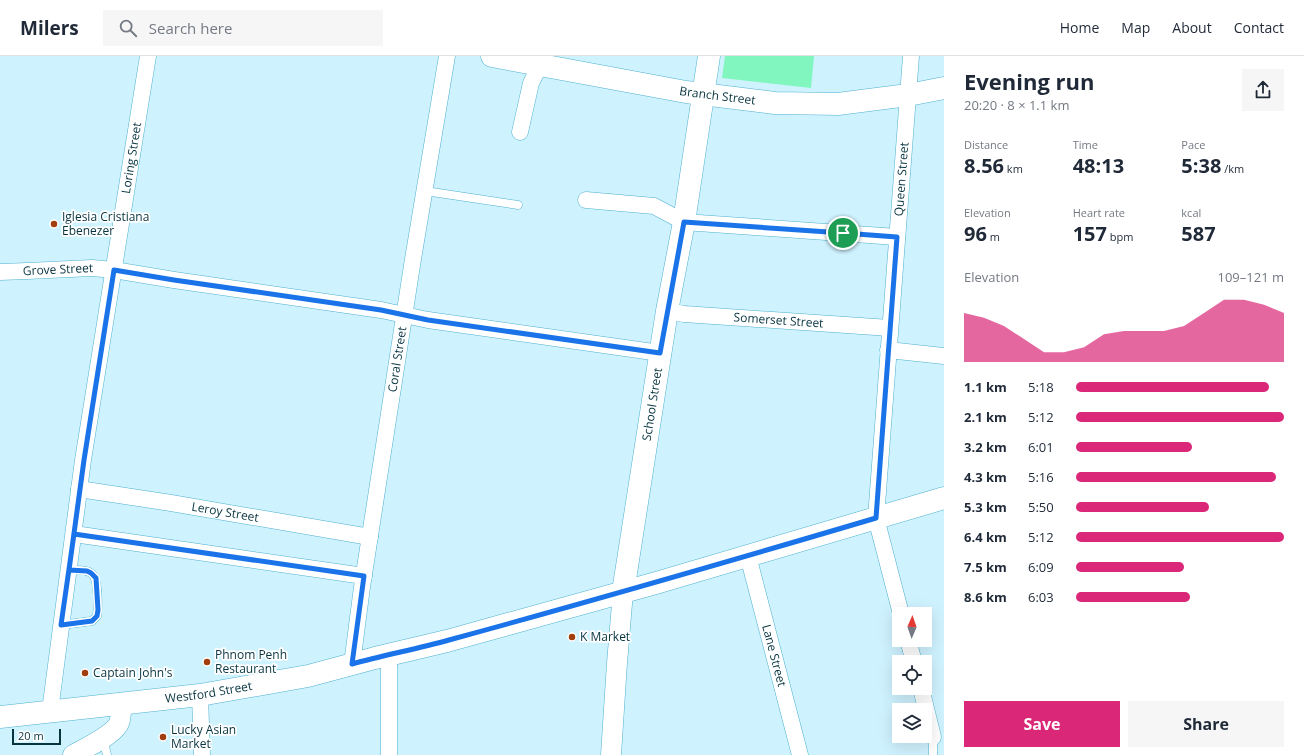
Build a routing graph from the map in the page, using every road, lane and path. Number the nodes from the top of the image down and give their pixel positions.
1 (148, 56) edge
2 (447, 56) edge
3 (492, 56) edge
4 (709, 56) edge
5 (911, 56) edge
6 (540, 60) edge
7 (944, 88) edge
8 (704, 94) junction
9 (908, 94) junction
10 (520, 132) dead end
11 (425, 191) junction
12 (586, 200) dead end
13 (518, 205) dead end
14 (684, 222) junction
15 (897, 237) junction
16 (114, 270) junction
17 (0, 272) edge
18 (667, 311) junction
19 (405, 314) junction
20 (890, 328) junction
21 (888, 350) junction
22 (660, 353) junction
23 (944, 356) edge
24 (80, 489) junction
25 (944, 498) edge
26 (876, 518) junction
27 (74, 534) junction
28 (370, 538) junction
29 (748, 556) junction
30 (69, 570) junction
31 (364, 576) junction
32 (623, 592) junction
33 (899, 607) edge
34 (61, 625) junction
35 (389, 654) junction
36 (352, 664) junction
37 (200, 695) junction
38 (923, 695) edge
39 (122, 703) junction
40 (50, 711) junction
41 (0, 717) edge
42 (934, 737) joint
43 (105, 746) edge
44 (73, 755) edge
45 (202, 755) edge
46 (389, 755) edge
47 (611, 755) edge
48 (800, 755) edge
49 (933, 755) edge

1 - 16 street, Loring Street
2 - 11 street, Coral Street
3 - 6 main road, Branch Street
4 - 8 main road, School Street
5 - 9 street, Queen Street
6 - 8 main road, Branch Street
6 - 10 street
7 - 9 main road, Branch Street
8 - 9 main road, Branch Street
8 - 14 main road, School Street
9 - 15 street, Queen Street
11 - 13 lane
11 - 19 street, Coral Street
12 - 14 street
14 - 15 street
14 - 18 main road, School Street
15 - 20 street, Queen Street
16 - 17 street, Grove Street
16 - 19 street, Grove Street
16 - 24 street, Loring Street
18 - 20 street, Somerset Street
18 - 22 main road, School Street
19 - 22 street, Grove Street
19 - 28 street, Coral Street
20 - 21 street, Queen Street
21 - 23 street
21 - 26 street, Queen Street
22 - 32 main road, School Street
24 - 27 street, Loring Street
24 - 28 street, Leroy Street
25 - 26 main road, Westford Street
26 - 29 main road, Westford Street
26 - 33 street, Queen Street
27 - 30 street, Loring Street
27 - 31 street
28 - 31 street, Coral Street
29 - 32 main road, Westford Street
29 - 48 street, Lane Street
30 - 34 street, Loring Street
30 - 34 lane
31 - 36 street, Coral Street
32 - 35 main road, Westford Street
32 - 47 street, School Street
34 - 40 street, Loring Street
35 - 36 main road, Westford Street
35 - 46 street
36 - 37 main road, Westford Street
37 - 39 main road, Westford Street
37 - 45 street
38 - 42 street
39 - 40 main road, Westford Street
39 - 43 street
40 - 41 main road, Westford Street
42 - 49 lane
43 - 44 street

